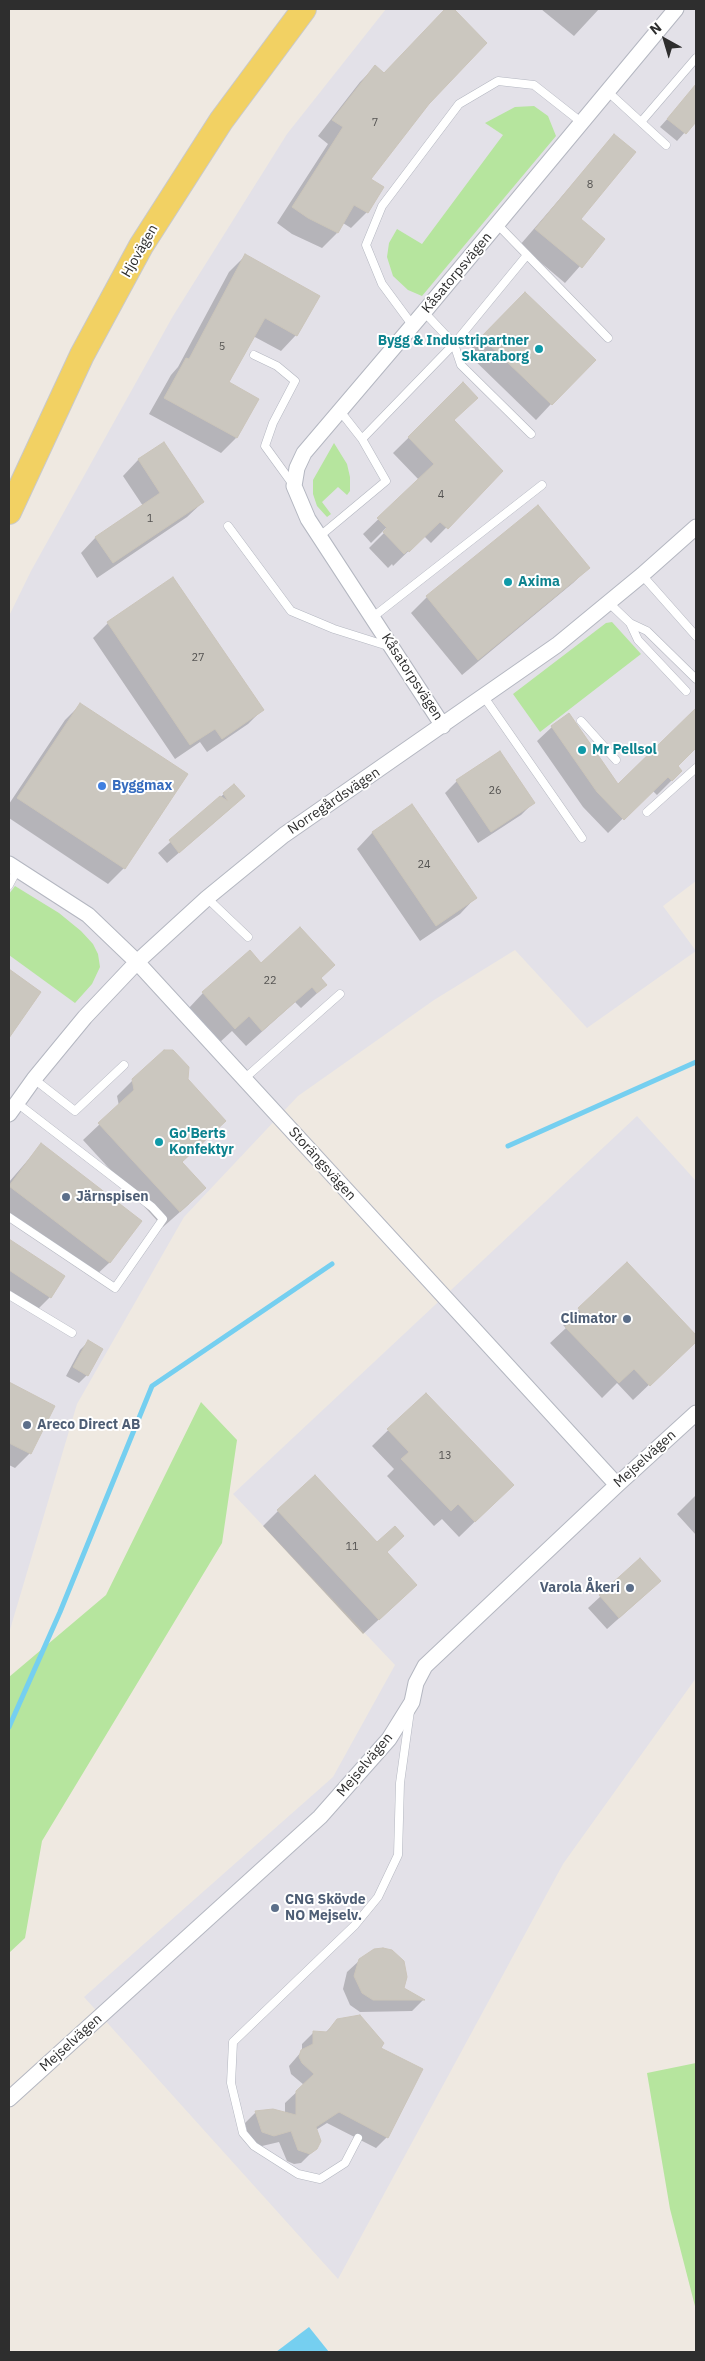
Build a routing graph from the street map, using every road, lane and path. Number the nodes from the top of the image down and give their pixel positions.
1 (304, 9) edge
2 (676, 9) edge
3 (696, 58) edge
4 (608, 91) junction
5 (581, 122) junction
6 (641, 122) junction
7 (666, 145) dead end
8 (497, 224) junction
9 (527, 255) junction
10 (424, 312) junction
11 (413, 326) junction
12 (608, 338) dead end
13 (454, 344) junction
14 (254, 355) dead end
15 (340, 411) junction
16 (531, 434) dead end
17 (362, 439) junction
18 (542, 485) dead end
19 (294, 486) junction
20 (9, 512) edge
21 (228, 526) dead end
22 (696, 527) edge
23 (320, 536) junction
24 (642, 575) junction
25 (609, 602) junction
26 (373, 617) junction
27 (630, 623) junction
28 (696, 636) edge
29 (393, 647) junction
30 (696, 679) edge
31 (686, 691) dead end
32 (484, 697) junction
33 (581, 721) dead end
34 (443, 726) junction
35 (616, 760) dead end
36 (696, 768) edge
37 (647, 812) dead end
38 (582, 838) dead end
39 (13, 867) edge
40 (9, 885) edge
41 (207, 898) junction
42 (248, 937) dead end
43 (137, 962) junction
44 (340, 994) dead end
45 (124, 1065) dead end
46 (34, 1079) junction
47 (244, 1079) junction
48 (13, 1109) edge
49 (9, 1217) edge
50 (9, 1296) edge
51 (72, 1333) dead end
52 (696, 1413) edge
53 (617, 1485) junction
54 (412, 1702) junction
55 (9, 2099) edge
56 (358, 2138) dead end

1 - 20 main road, Hjovägen
2 - 4 street, Kåsatorpsvägen
3 - 6 lane
4 - 5 street, Kåsatorpsvägen
4 - 6 lane
5 - 8 street, Kåsatorpsvägen
5 - 11 lane
6 - 7 lane
8 - 9 lane
8 - 10 street, Kåsatorpsvägen
9 - 12 lane
9 - 13 lane
10 - 11 street, Kåsatorpsvägen
10 - 13 lane
11 - 15 street, Kåsatorpsvägen
13 - 16 lane
13 - 17 lane
14 - 19 lane
15 - 17 lane
15 - 19 street, Kåsatorpsvägen
17 - 23 lane
18 - 26 lane
19 - 23 street, Kåsatorpsvägen
21 - 29 lane
22 - 24 street, Norregårdsvägen
23 - 26 street, Kåsatorpsvägen
24 - 25 street, Norregårdsvägen
24 - 28 lane
25 - 27 lane
25 - 32 street, Norregårdsvägen
26 - 29 street, Kåsatorpsvägen
27 - 30 lane
27 - 31 lane
29 - 34 street, Kåsatorpsvägen
32 - 34 street, Norregårdsvägen
32 - 38 lane
33 - 35 lane
34 - 41 street, Norregårdsvägen
36 - 37 lane
39 - 40 lane
39 - 43 street, Storängsvägen
41 - 42 lane
41 - 43 street, Norregårdsvägen
43 - 46 street, Norregårdsvägen
43 - 47 street, Storängsvägen
44 - 47 lane
45 - 46 lane
46 - 48 street, Norregårdsvägen
47 - 53 street, Storängsvägen
48 - 49 lane
50 - 51 lane
52 - 53 street, Mejselvägen
53 - 54 street, Mejselvägen
54 - 55 street, Mejselvägen
54 - 56 lane

